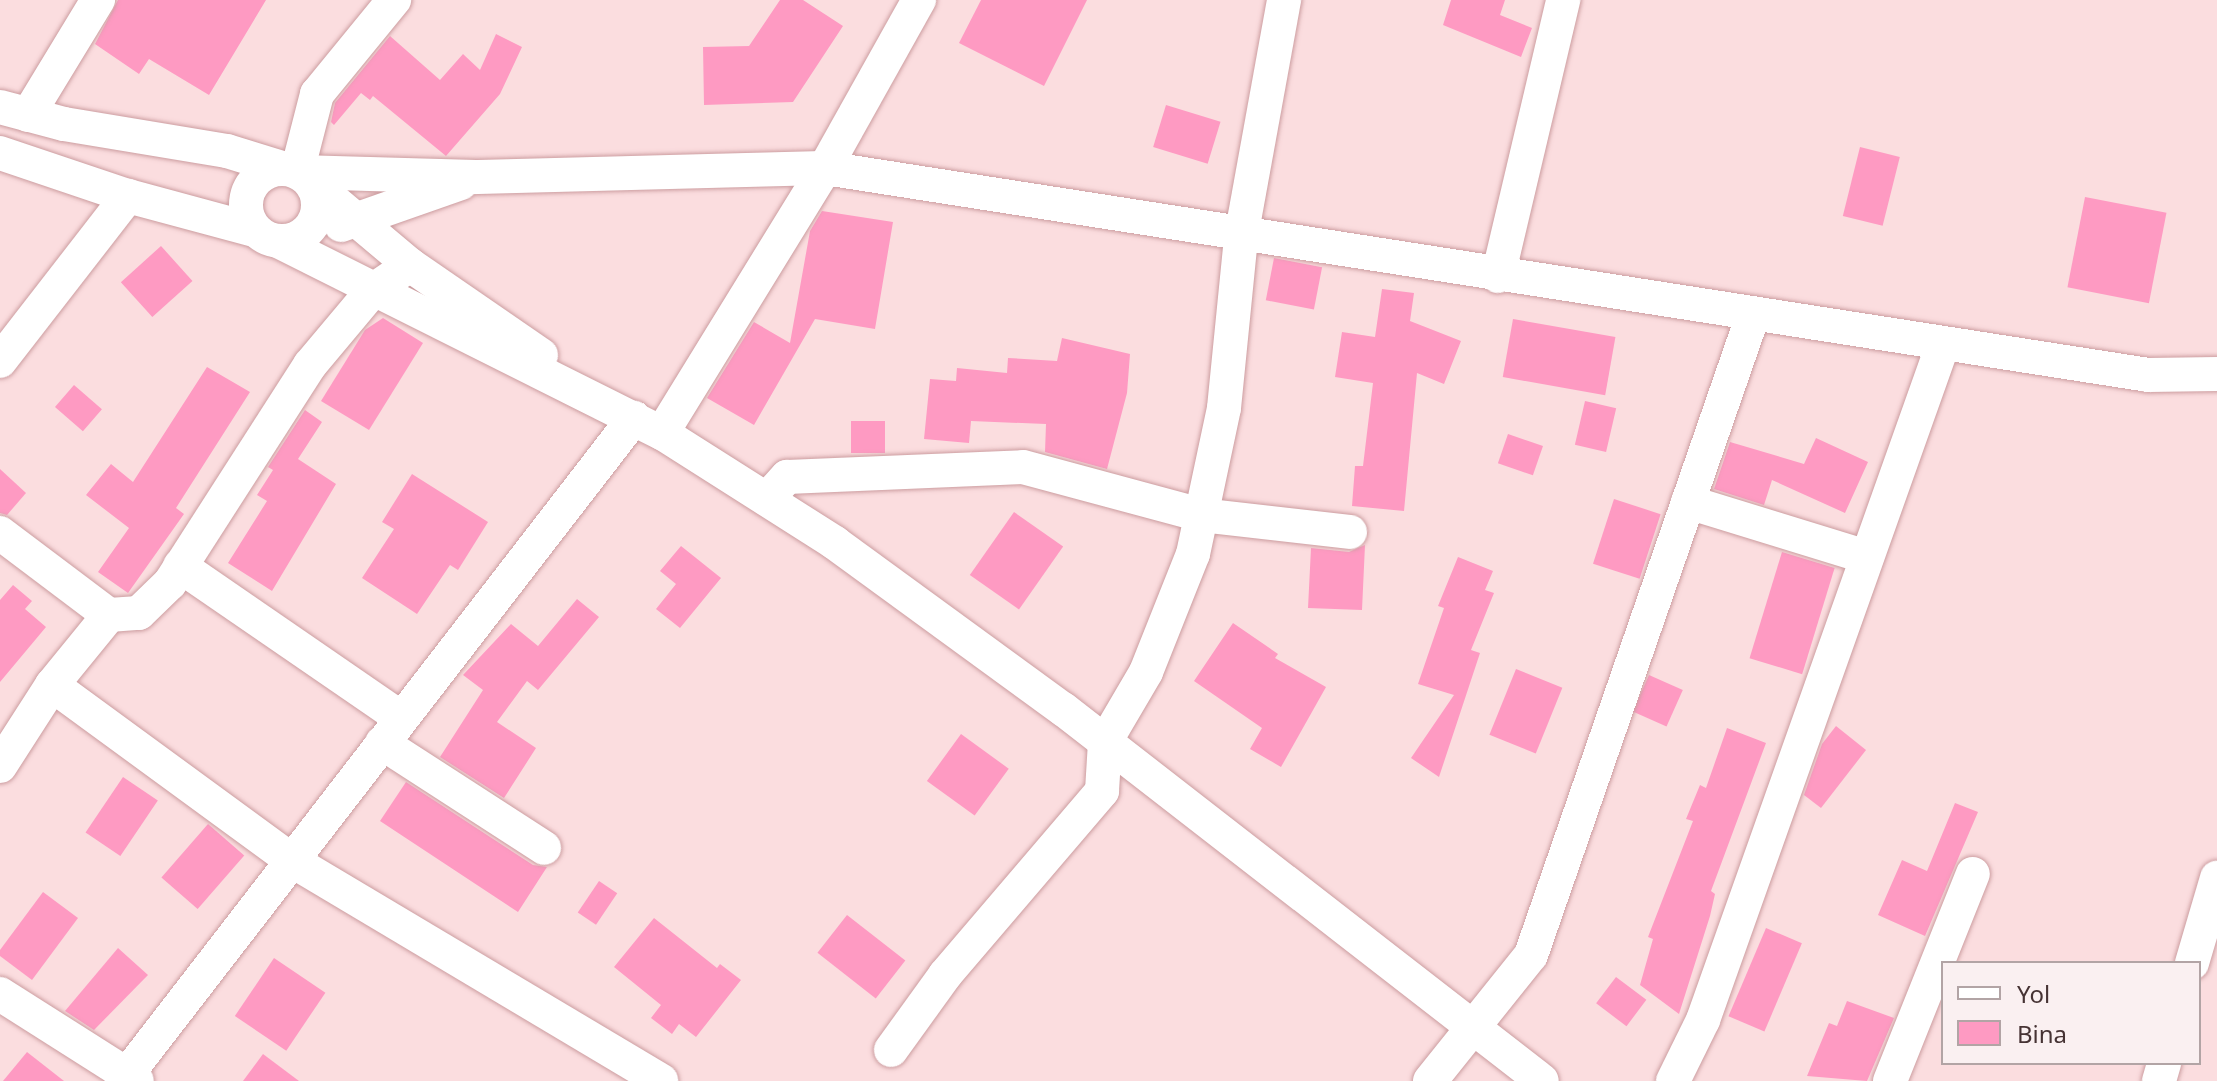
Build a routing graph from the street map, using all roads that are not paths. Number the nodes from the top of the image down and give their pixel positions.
1 (98, 0) edge
2 (394, 0) edge
3 (919, 0) edge
4 (1284, 0) edge
5 (1563, 0) edge
6 (14, 111) edge
7 (0, 153) edge
8 (825, 168) junction
9 (298, 174) junction
10 (476, 177) junction
11 (128, 196) junction
12 (361, 220) junction
13 (280, 235) junction
14 (1241, 237) junction
15 (410, 265) junction
16 (1498, 276) junction
17 (372, 291) junction
18 (1753, 315) junction
19 (1943, 344) junction
20 (0, 361) edge
21 (2217, 374) edge
22 (648, 425) junction
23 (767, 499) junction
24 (1688, 502) junction
25 (1201, 515) junction
26 (1350, 532) dead end
27 (0, 533) edge
28 (1867, 557) junction
29 (180, 566) junction
30 (109, 615) junction
31 (52, 685) junction
32 (392, 731) junction
33 (1105, 742) junction
34 (0, 766) edge
35 (544, 848) dead end
36 (291, 860) junction
37 (1973, 874) dead end
38 (2217, 878) edge
39 (2193, 961) edge
40 (0, 994) edge
41 (1476, 1029) junction
42 (891, 1050) dead end
43 (128, 1079) edge
44 (653, 1079) edge
45 (1535, 1079) edge
46 (1430, 1081) edge
47 (1673, 1081) edge
48 (1890, 1081) edge

1 - 6 street
2 - 9 street
3 - 8 street
4 - 14 street
5 - 16 street
6 - 9 street
7 - 11 street
8 - 10 street
8 - 14 street
8 - 22 street
9 - 10 street
9 - 12 street
9 - 13 street
9 - 13 street
10 - 12 street
11 - 13 street
11 - 20 street
12 - 13 street
12 - 15 street
13 - 17 street
14 - 16 street
14 - 25 street
15 - 17 street
15 - 22 street
16 - 18 street
17 - 22 street
17 - 29 street
18 - 19 street
18 - 24 street
19 - 21 street
19 - 28 street
22 - 23 street
22 - 32 street
23 - 25 street
23 - 33 street
24 - 28 street
24 - 41 street
25 - 26 street
25 - 33 street
27 - 30 street
28 - 47 street
29 - 30 street
29 - 32 street
30 - 31 street
31 - 34 street
31 - 36 street
32 - 35 street
32 - 36 street
33 - 41 street
33 - 42 street
36 - 43 street
36 - 44 street
37 - 48 street
38 - 39 street
40 - 43 street
41 - 45 street
41 - 46 street

